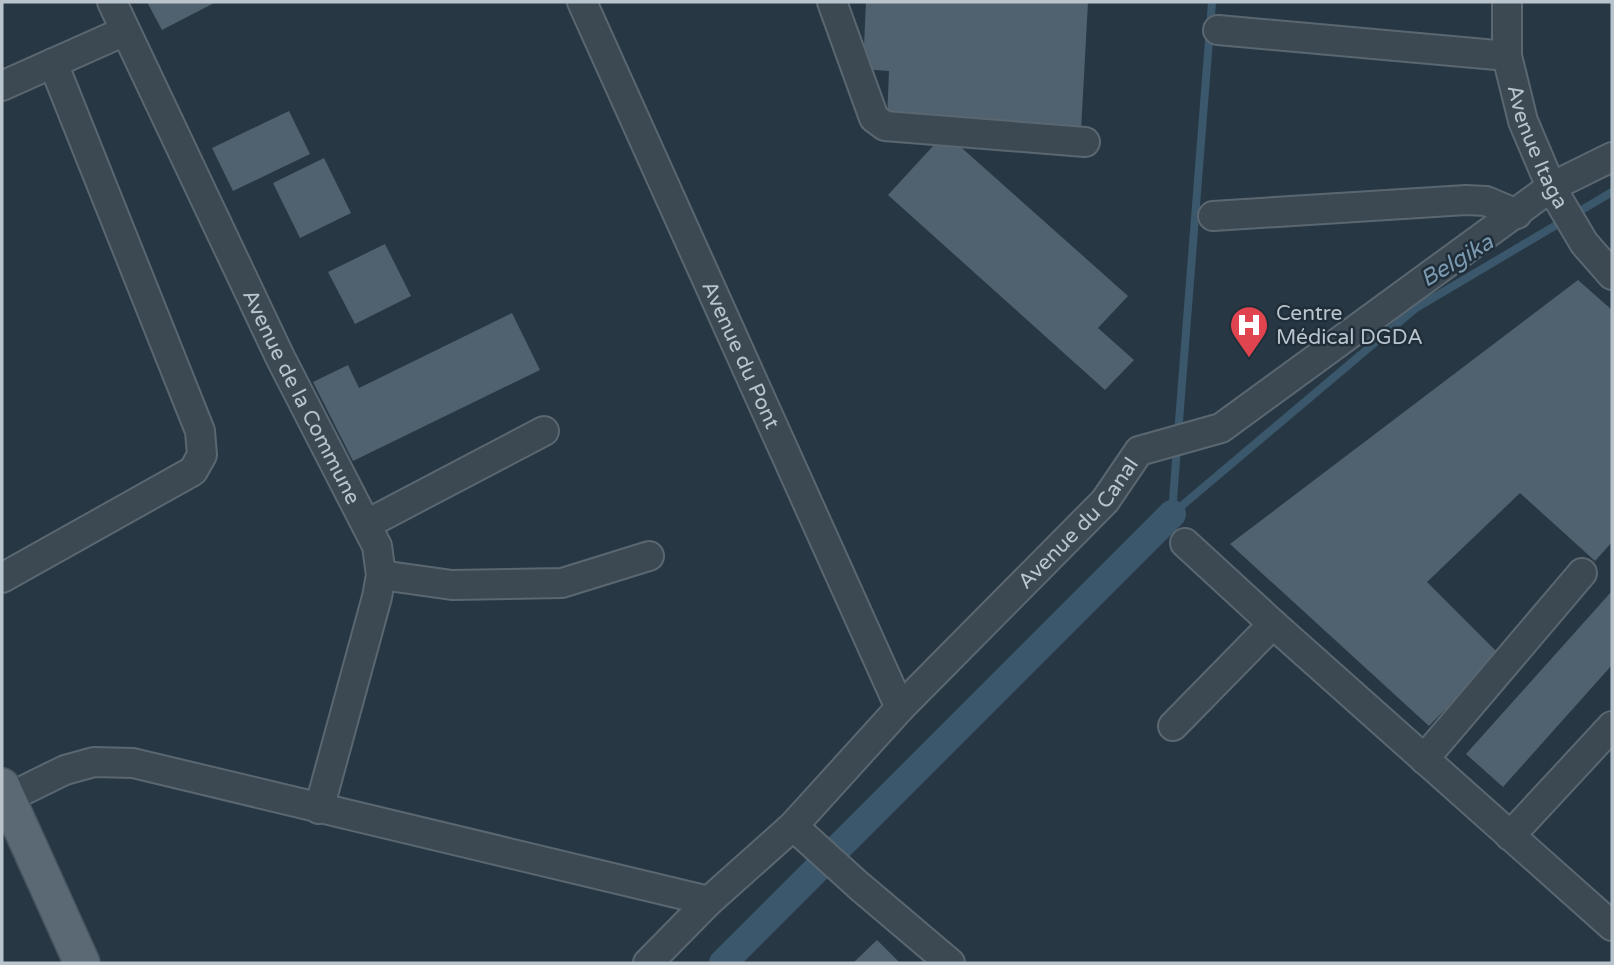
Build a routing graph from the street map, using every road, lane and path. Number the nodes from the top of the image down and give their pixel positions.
1 (112, 2) edge
2 (582, 2) edge
3 (832, 2) edge
4 (1507, 2) edge
5 (1218, 30) dead end
6 (125, 31) junction
7 (1507, 56) junction
8 (53, 63) junction
9 (2, 86) edge
10 (1085, 142) dead end
11 (1612, 157) edge
12 (1556, 194) junction
13 (1517, 214) junction
14 (1213, 216) dead end
15 (1612, 275) edge
16 (544, 431) dead end
17 (367, 524) junction
18 (1185, 543) dead end
19 (649, 556) dead end
20 (1583, 573) dead end
21 (381, 575) junction
22 (2, 578) edge
23 (1273, 624) junction
24 (900, 708) junction
25 (1173, 726) dead end
26 (1612, 726) edge
27 (1424, 759) junction
28 (5, 792) edge
29 (319, 809) junction
30 (801, 833) junction
31 (1510, 836) junction
32 (709, 901) junction
33 (1612, 926) edge
34 (82, 963) edge
35 (648, 963) edge
36 (950, 963) edge

1 - 6 street, Avenue de la Commune
2 - 24 street, Avenue du Pont
3 - 10 street
4 - 7 street, Avenue Itaga
5 - 7 street
6 - 8 street
6 - 17 street, Avenue de la Commune
7 - 12 street, Avenue Itaga
8 - 9 street
8 - 22 street
11 - 12 street, Avenue du Canal
12 - 13 street, Avenue du Canal
12 - 15 street, Avenue Itaga
13 - 14 street
13 - 24 street, Avenue du Canal
16 - 17 street
17 - 21 street, Avenue de la Commune
18 - 23 street
19 - 21 street
20 - 27 street
21 - 29 street, Avenue de la Commune
23 - 25 street
23 - 27 street
24 - 30 street, Avenue du Canal
26 - 31 street
27 - 31 street
28 - 29 street
28 - 34 main road
29 - 32 street
30 - 32 street, Avenue du Canal
30 - 36 street
31 - 33 street
32 - 35 street, Avenue du Canal

